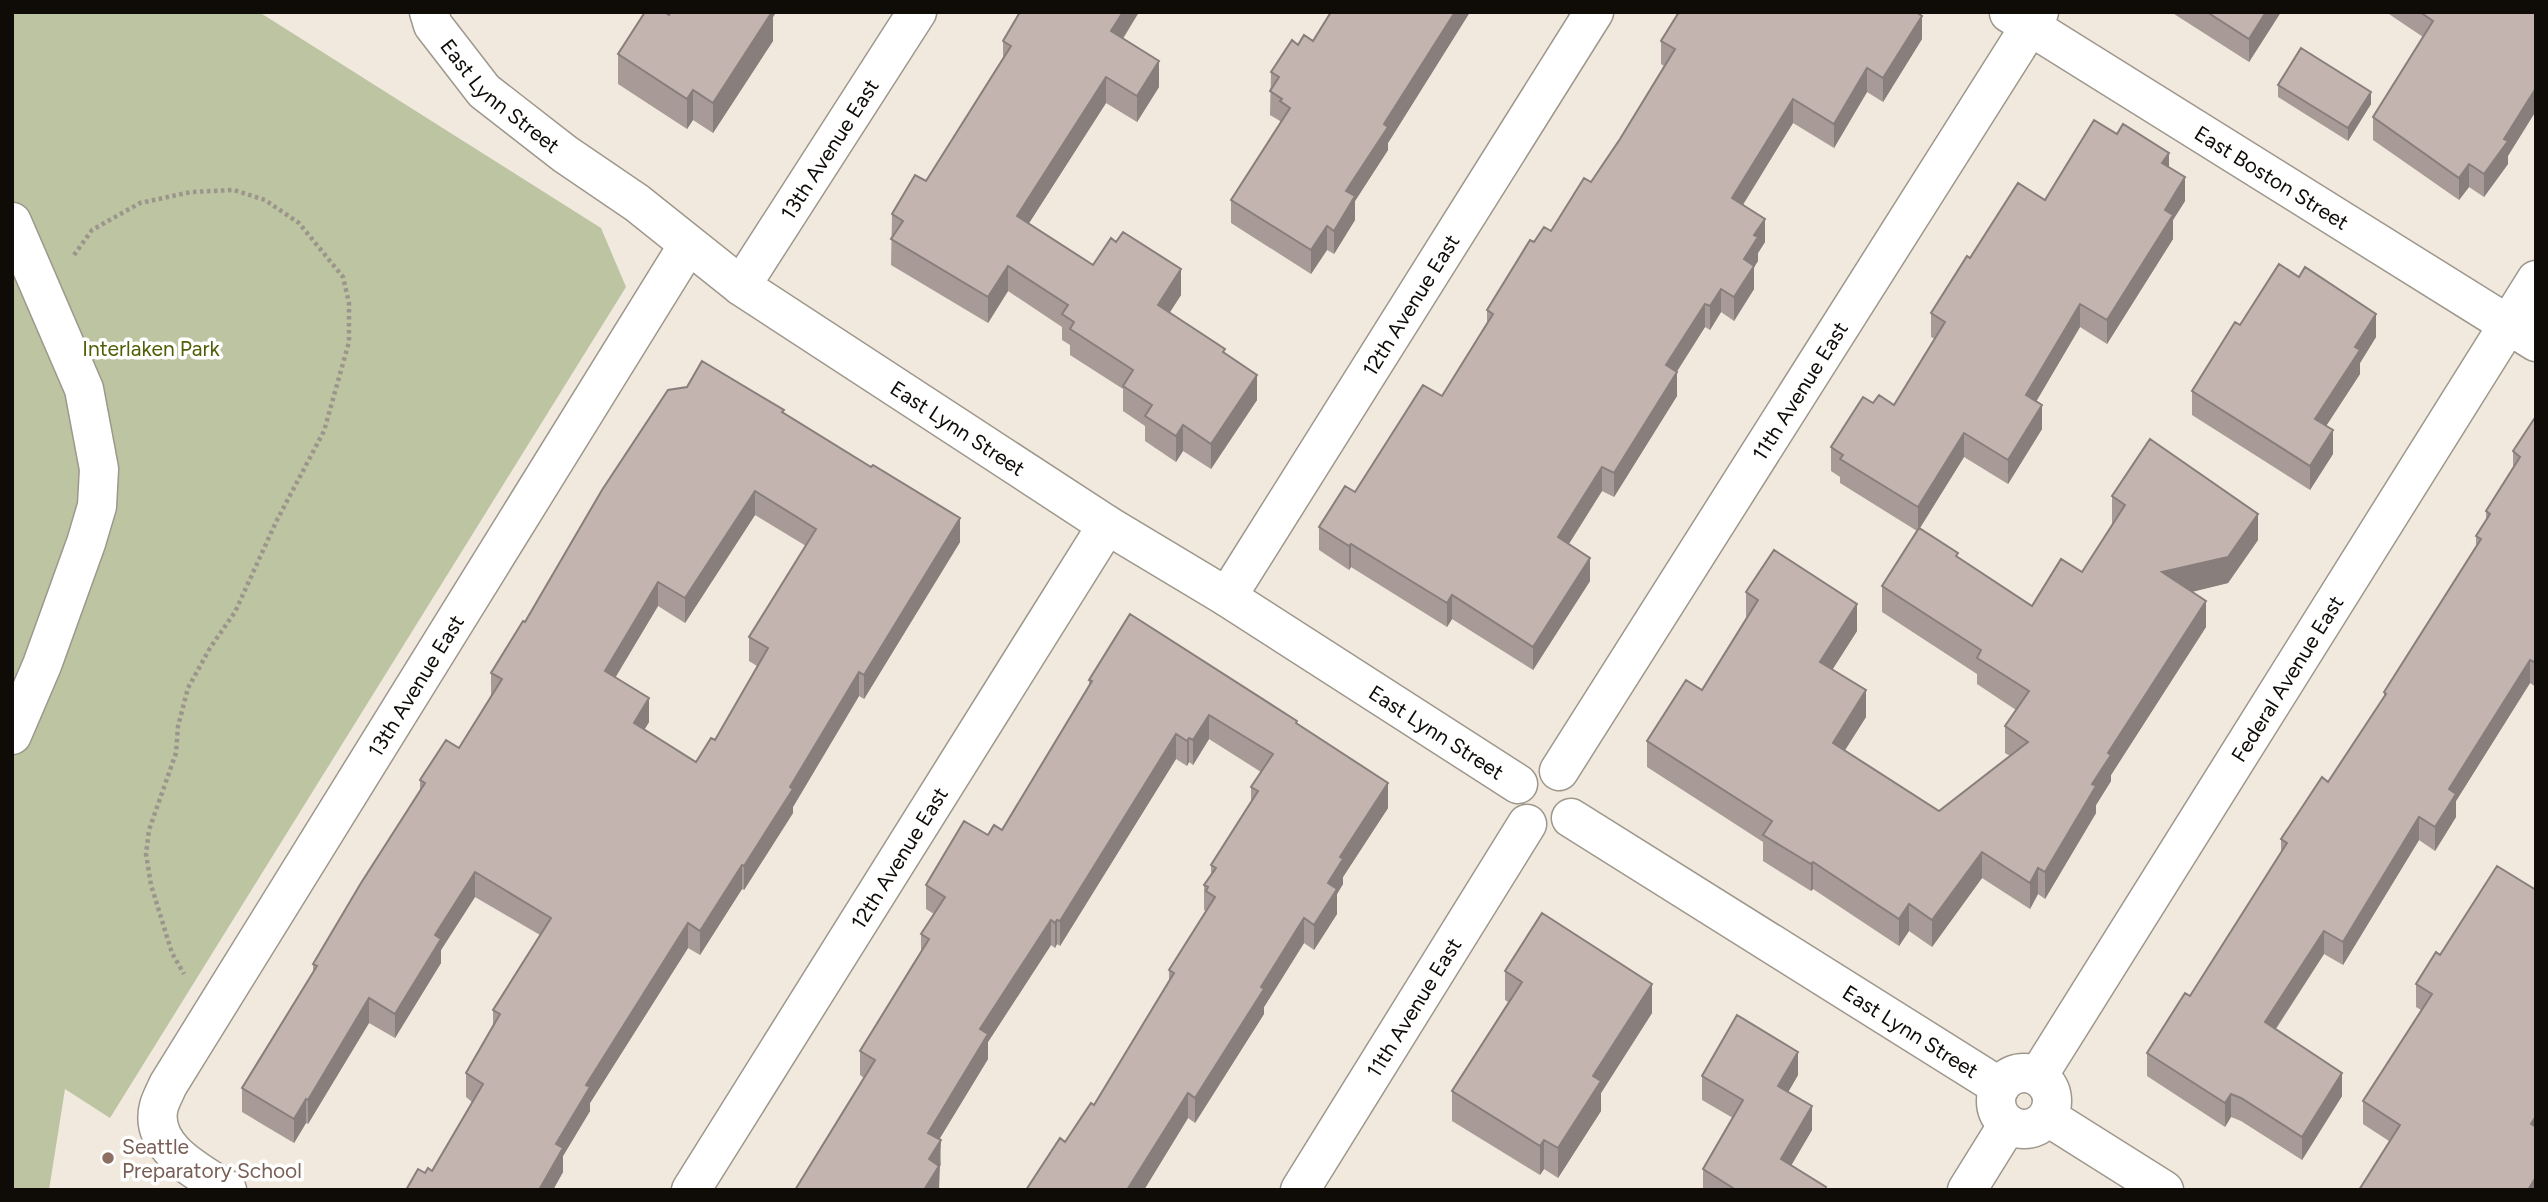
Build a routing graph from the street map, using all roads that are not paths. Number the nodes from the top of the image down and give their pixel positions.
1 (917, 12) edge
2 (1594, 12) edge
3 (2026, 17) edge
4 (431, 19) edge
5 (12, 222) edge
6 (688, 245) junction
7 (2536, 281) edge
8 (740, 286) junction
9 (2522, 334) edge
10 (1107, 525) junction
11 (1227, 597) junction
12 (12, 735) edge
13 (1559, 771) junction
14 (1518, 784) junction
15 (1571, 818) junction
16 (1527, 824) junction
17 (2038, 1076) junction
18 (2000, 1087) junction
19 (2048, 1117) junction
20 (2008, 1124) junction
21 (228, 1190) edge
22 (691, 1190) edge
23 (1300, 1190) edge
24 (1967, 1190) edge
25 (2164, 1190) edge

1 - 8 street, 13th Avenue East
2 - 11 street, 12th Avenue East
3 - 9 street, East Boston Street
3 - 13 street, 11th Avenue East
4 - 6 street, East Lynn Street
5 - 12 street
6 - 8 street, East Lynn Street
6 - 21 street, 13th Avenue East
7 - 9 street, Federal Avenue East
8 - 10 street, East Lynn Street
9 - 17 street, Federal Avenue East
10 - 11 street, East Lynn Street
10 - 22 street, 12th Avenue East
11 - 14 street, East Lynn Street
13 - 14 street
13 - 15 street
14 - 16 street
15 - 16 street
15 - 18 street, East Lynn Street
16 - 23 street, 11th Avenue East
17 - 18 street
17 - 19 street
18 - 20 street
19 - 20 street
19 - 25 street
20 - 24 street

